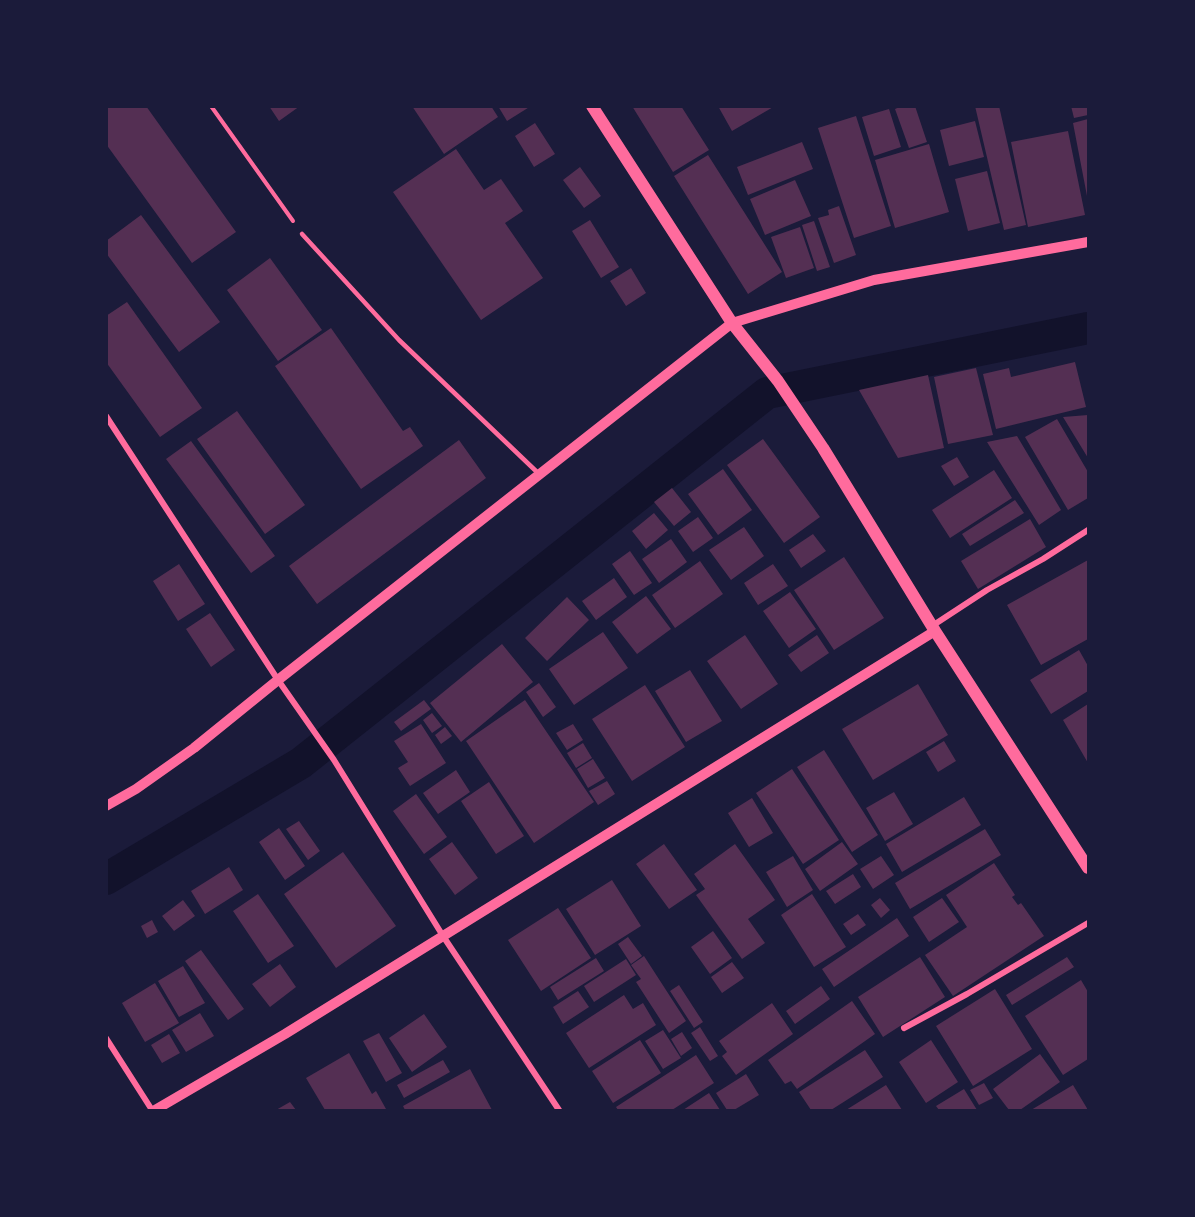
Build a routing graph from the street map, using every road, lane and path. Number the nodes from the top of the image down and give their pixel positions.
1 (211, 106) edge
2 (592, 106) edge
3 (302, 234) joint
4 (1089, 242) edge
5 (732, 323) junction
6 (106, 416) edge
7 (540, 474) junction
8 (1089, 530) edge
9 (934, 628) junction
10 (278, 680) junction
11 (106, 806) edge
12 (1089, 868) edge
13 (1089, 923) edge
14 (443, 936) junction
15 (904, 1028) dead end
16 (106, 1038) edge
17 (154, 1110) edge
18 (559, 1110) edge

1 - 3 path
2 - 5 main road
3 - 7 lane
4 - 5 street
5 - 7 street
5 - 9 main road
6 - 10 street
7 - 10 street
8 - 9 street
9 - 12 main road
9 - 14 street
10 - 11 street
10 - 14 street
13 - 15 street
14 - 17 street
14 - 18 street
16 - 17 street

